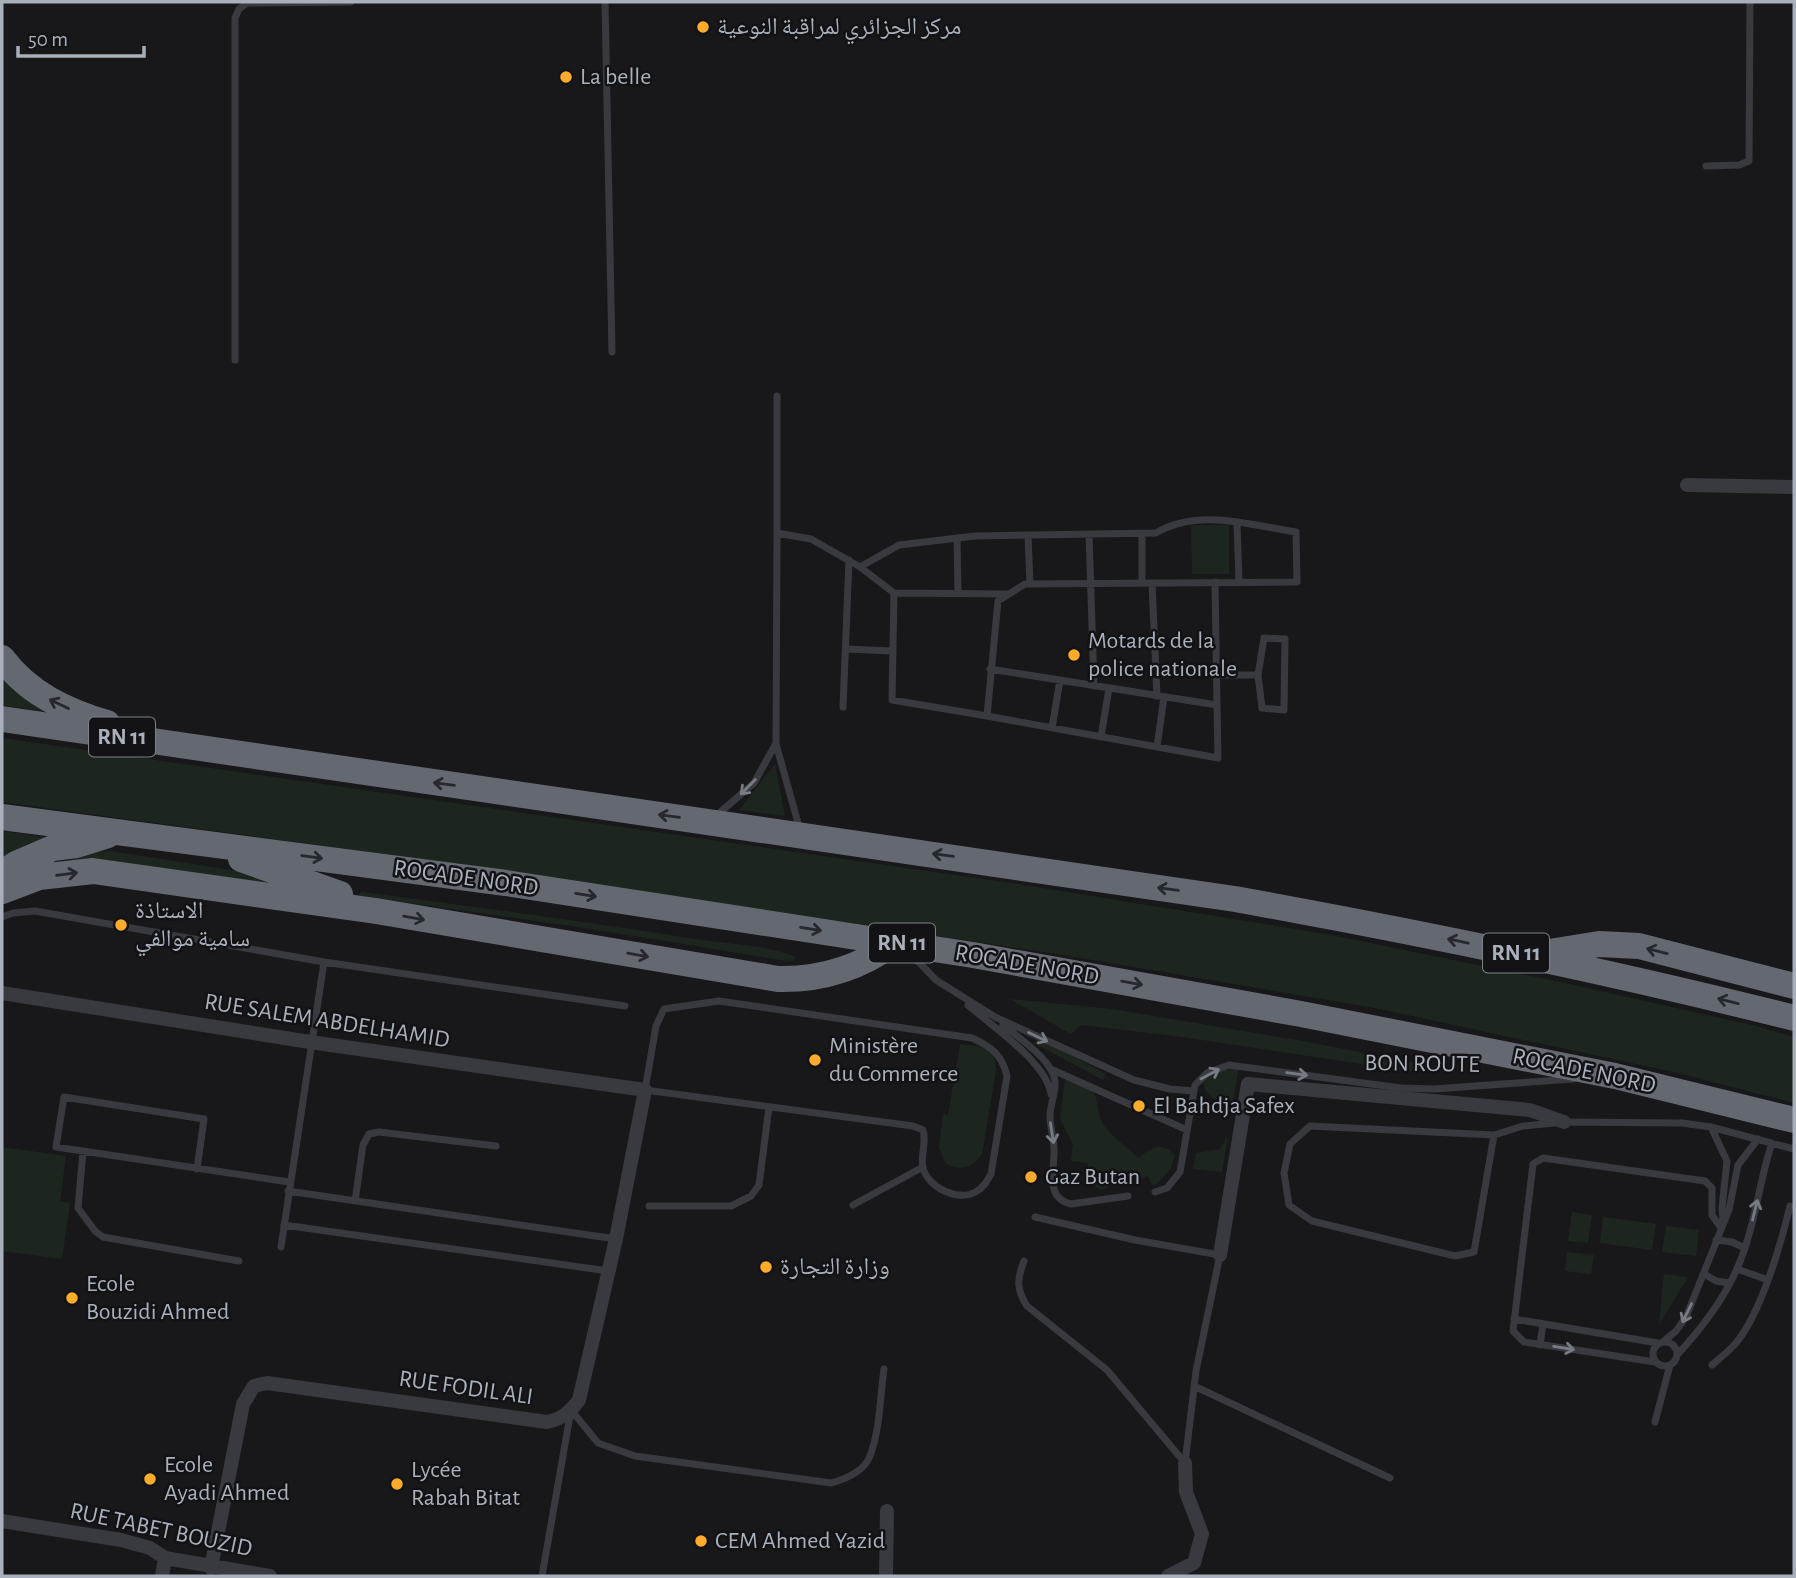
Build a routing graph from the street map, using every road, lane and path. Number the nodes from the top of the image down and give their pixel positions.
1 (351, 2) edge
2 (604, 2) edge
3 (1749, 2) edge
4 (1706, 166) dead end
5 (612, 352) dead end
6 (235, 360) dead end
7 (777, 396) dead end
8 (1687, 485) dead end
9 (1794, 487) edge
10 (1237, 523) junction
11 (777, 533) junction
12 (1142, 533) junction
13 (1089, 534) junction
14 (1028, 535) junction
15 (957, 538) junction
16 (849, 561) junction
17 (860, 566) junction
18 (1215, 582) junction
19 (1239, 582) junction
20 (1142, 583) junction
21 (1152, 583) junction
22 (1030, 584) junction
23 (1091, 584) junction
24 (894, 593) junction
25 (958, 594) junction
26 (1009, 594) junction
27 (846, 649) junction
28 (891, 650) junction
29 (2, 658) edge
30 (990, 669) junction
31 (1217, 675) junction
32 (1258, 675) junction
33 (1060, 680) junction
34 (1094, 686) junction
35 (1109, 688) junction
36 (1161, 697) junction
37 (1217, 705) junction
38 (843, 707) dead end
39 (987, 716) junction
40 (2, 719) edge
41 (1052, 728) junction
42 (1101, 737) junction
43 (776, 744) junction
44 (1157, 747) junction
45 (242, 755) junction
46 (2, 817) edge
47 (709, 821) junction
48 (120, 832) junction
49 (802, 834) junction
50 (186, 840) junction
51 (2, 873) edge
52 (2, 891) edge
53 (376, 911) junction
54 (2, 917) edge
55 (899, 943) junction
56 (1528, 955) junction
57 (324, 962) junction
58 (1794, 986) edge
59 (949, 989) junction
60 (2, 993) edge
61 (625, 1006) dead end
62 (995, 1017) junction
63 (1794, 1018) edge
64 (310, 1042) junction
65 (1052, 1070) junction
66 (1615, 1076) junction
67 (645, 1090) junction
68 (1194, 1091) junction
69 (1052, 1106) junction
70 (769, 1107) junction
71 (1794, 1120) edge
72 (1564, 1122) junction
73 (1712, 1127) junction
74 (1187, 1130) junction
75 (1494, 1135) junction
76 (1758, 1139) junction
77 (1772, 1143) junction
78 (496, 1146) dead end
79 (1794, 1149) edge
80 (83, 1151) junction
81 (923, 1167) junction
82 (197, 1168) junction
83 (289, 1182) junction
84 (288, 1191) junction
85 (1155, 1192) dead end
86 (1128, 1196) dead end
87 (355, 1201) junction
88 (853, 1205) dead end
89 (649, 1206) dead end
90 (1790, 1206) dead end
91 (1035, 1217) dead end
92 (284, 1225) junction
93 (1722, 1225) junction
94 (616, 1239) junction
95 (1716, 1240) junction
96 (281, 1247) dead end
97 (1745, 1248) junction
98 (1220, 1255) junction
99 (239, 1261) dead end
100 (1024, 1261) dead end
101 (1737, 1269) junction
102 (608, 1271) junction
103 (1704, 1274) junction
104 (1768, 1280) junction
105 (1729, 1283) junction
106 (1514, 1319) junction
107 (1543, 1324) junction
108 (1660, 1343) junction
109 (1540, 1345) junction
110 (1677, 1355) junction
111 (1655, 1362) junction
112 (1670, 1365) junction
113 (1712, 1365) dead end
114 (884, 1369) dead end
115 (1194, 1386) junction
116 (571, 1410) junction
117 (1656, 1422) dead end
118 (1185, 1462) junction
119 (1390, 1478) dead end
120 (887, 1511) dead end
121 (2, 1521) edge
122 (165, 1558) junction
123 (211, 1568) junction
124 (162, 1576) edge
125 (270, 1576) edge
126 (542, 1576) edge
127 (886, 1576) edge
128 (1168, 1576) edge

1 - 6 lane
2 - 5 lane
3 - 4 lane
7 - 11 lane
8 - 9 street
10 - 12 lane
10 - 19 lane
10 - 19 lane
11 - 16 lane
11 - 43 lane
12 - 13 lane
12 - 20 lane
13 - 14 lane
13 - 23 lane
14 - 15 lane
14 - 22 lane
15 - 17 lane
15 - 25 lane
16 - 17 lane
16 - 27 lane
17 - 24 lane
18 - 19 lane
18 - 21 lane
18 - 31 lane
20 - 21 lane
20 - 23 lane
21 - 36 lane
22 - 23 lane
22 - 26 lane
23 - 34 lane
24 - 25 lane
24 - 28 lane
25 - 26 lane
26 - 30 lane
27 - 28 lane
27 - 38 lane
28 - 39 lane
45 -> 29 highway
30 - 33 lane
30 - 39 lane
31 - 32 lane
31 - 37 lane
32 - 32 lane
33 - 34 lane
33 - 41 lane
34 - 35 lane
35 - 36 lane
35 - 42 lane
36 - 37 lane
36 - 44 lane
37 - 44 lane
39 - 41 lane
40 - 45 highway, RN 11
41 - 42 lane
42 - 44 lane
43 -> 47 lane
43 - 49 lane
47 -> 45 highway, RN 11
46 - 48 highway, ROCADE NORD / RN 11
47 - 49 highway, RN 11
48 - 50 highway, ROCADE NORD / RN 11
48 - 51 highway
56 -> 49 highway, RN 11
50 - 53 highway
50 -> 55 highway, ROCADE NORD / RN 11
52 -> 53 highway
53 -> 55 highway
54 - 57 lane
55 - 59 lane
55 -> 66 highway, ROCADE NORD / RN 11
58 -> 56 highway
63 -> 56 highway, RN 11
57 - 61 lane
57 - 64 lane
59 - 62 lane
59 - 69 lane
60 - 64 street, RUE SALEM ABDELHAMID
62 - 65 lane
62 -> 68 lane
64 - 67 street, RUE SALEM ABDELHAMID
64 - 83 lane
65 - 69 lane
65 - 74 lane
68 -> 66 lane, BON ROUTE
66 - 71 highway, ROCADE NORD / RN 11
67 - 70 lane
67 - 81 lane
67 - 94 street
68 - 74 lane
69 -> 86 lane
70 - 81 lane
70 - 89 lane
72 - 73 lane
72 - 75 lane
72 - 98 street
73 - 76 lane
73 - 93 lane
74 - 85 lane
75 - 75 lane
76 - 77 lane
76 - 93 lane
77 - 79 lane
97 -> 77 lane
78 - 87 lane
80 - 82 lane
80 - 82 lane
80 - 99 lane
81 - 88 lane
82 - 83 lane
83 - 84 lane
84 - 87 lane
84 - 92 lane
87 - 94 lane
90 - 104 lane
91 - 98 lane
92 - 96 lane
92 - 102 lane
93 - 95 lane
93 - 106 lane
94 - 102 street
95 - 97 lane
95 - 103 lane
97 - 101 lane
98 - 115 lane
100 - 118 lane
101 - 104 lane
101 - 105 lane
102 - 116 street
103 - 105 lane
103 -> 108 lane
104 - 113 lane
105 - 110 lane
106 - 107 lane
106 - 109 lane
107 - 108 lane
107 - 109 lane
108 - 110 lane
108 - 111 lane
109 -> 111 lane
110 - 112 lane
111 - 112 lane
112 - 117 lane
114 - 116 lane
115 - 118 lane
115 - 119 lane
116 - 123 street, RUE FODIL ALI
116 - 126 lane
118 - 128 street
120 - 127 street
121 - 122 street, RUE TABET BOUZID
122 - 123 street, RUE TABET BOUZID
122 - 124 street
123 - 125 street, RUE TABET BOUZID

